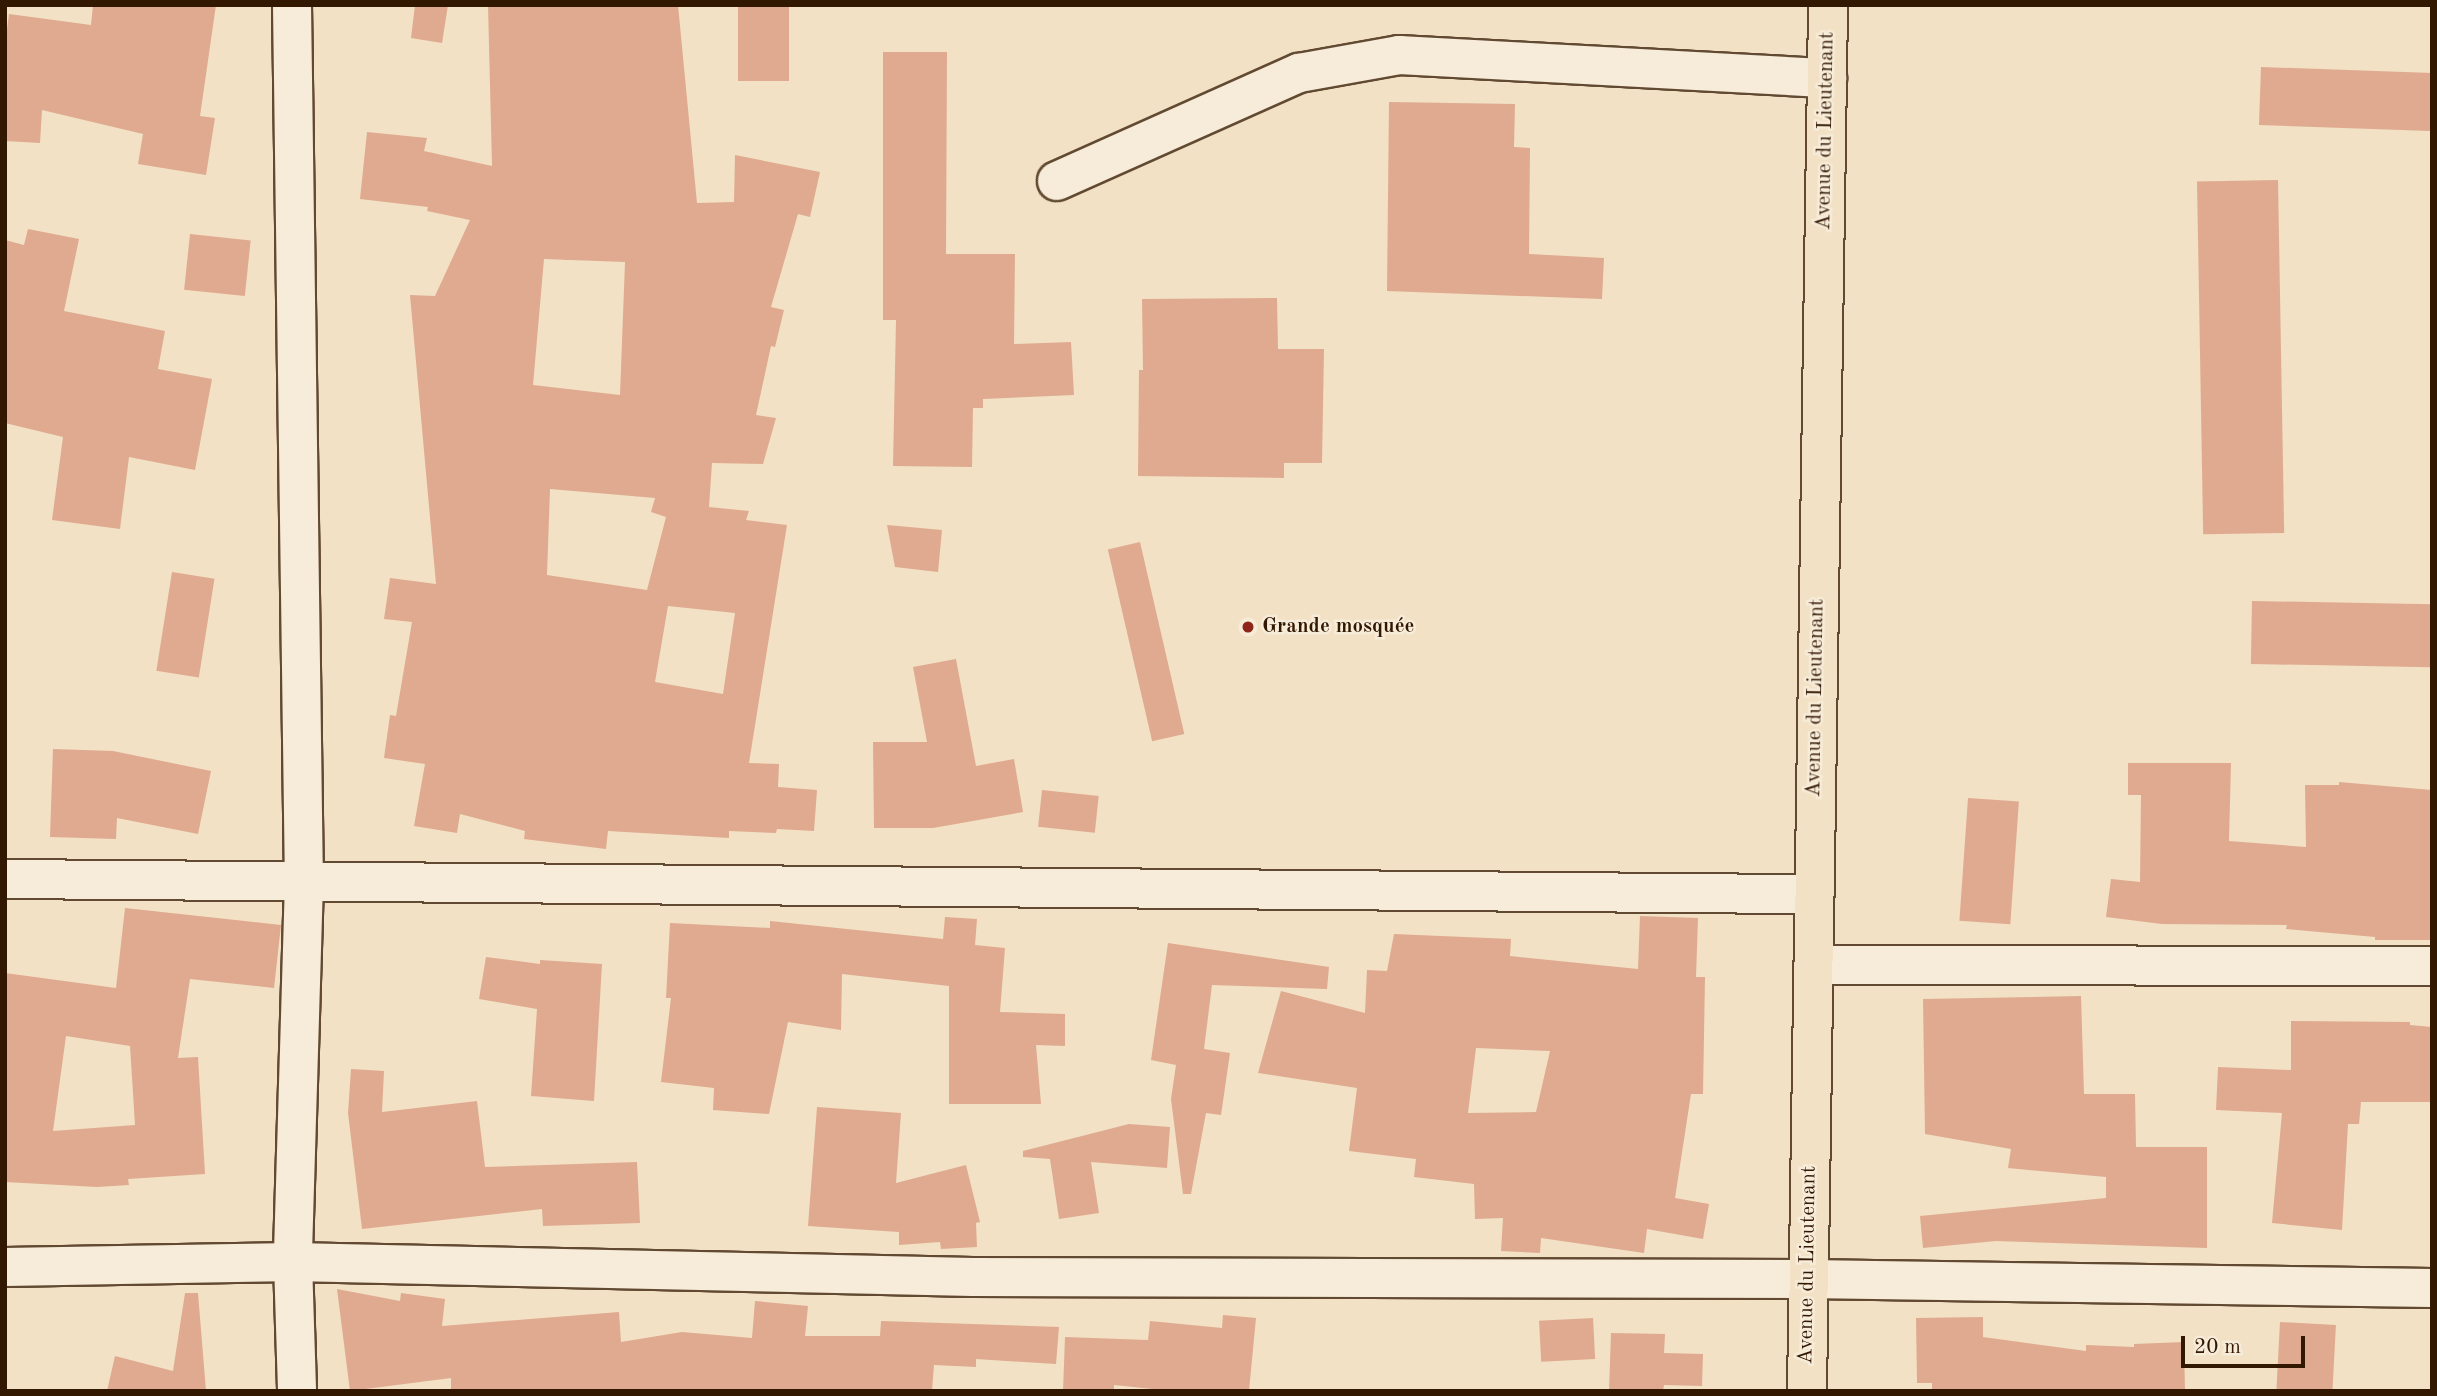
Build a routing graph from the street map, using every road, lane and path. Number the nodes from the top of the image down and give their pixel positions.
1 (292, 5) edge
2 (1828, 5) edge
3 (1827, 78) junction
4 (1057, 181) dead end
5 (5, 879) edge
6 (304, 882) junction
7 (1813, 894) junction
8 (1814, 965) junction
9 (2432, 967) edge
10 (293, 1262) junction
11 (5, 1267) edge
12 (1807, 1279) junction
13 (2432, 1287) edge
14 (297, 1391) edge
15 (1807, 1391) edge

1 - 6 street
2 - 3 main road, Avenue du Lieutenant
3 - 4 street
3 - 7 main road, Avenue du Lieutenant
5 - 6 street
6 - 7 street
6 - 10 street
7 - 8 main road, Avenue du Lieutenant
8 - 9 street
8 - 12 main road, Avenue du Lieutenant
10 - 11 street
10 - 12 street
10 - 14 street
12 - 13 street
12 - 15 main road, Avenue du Lieutenant

